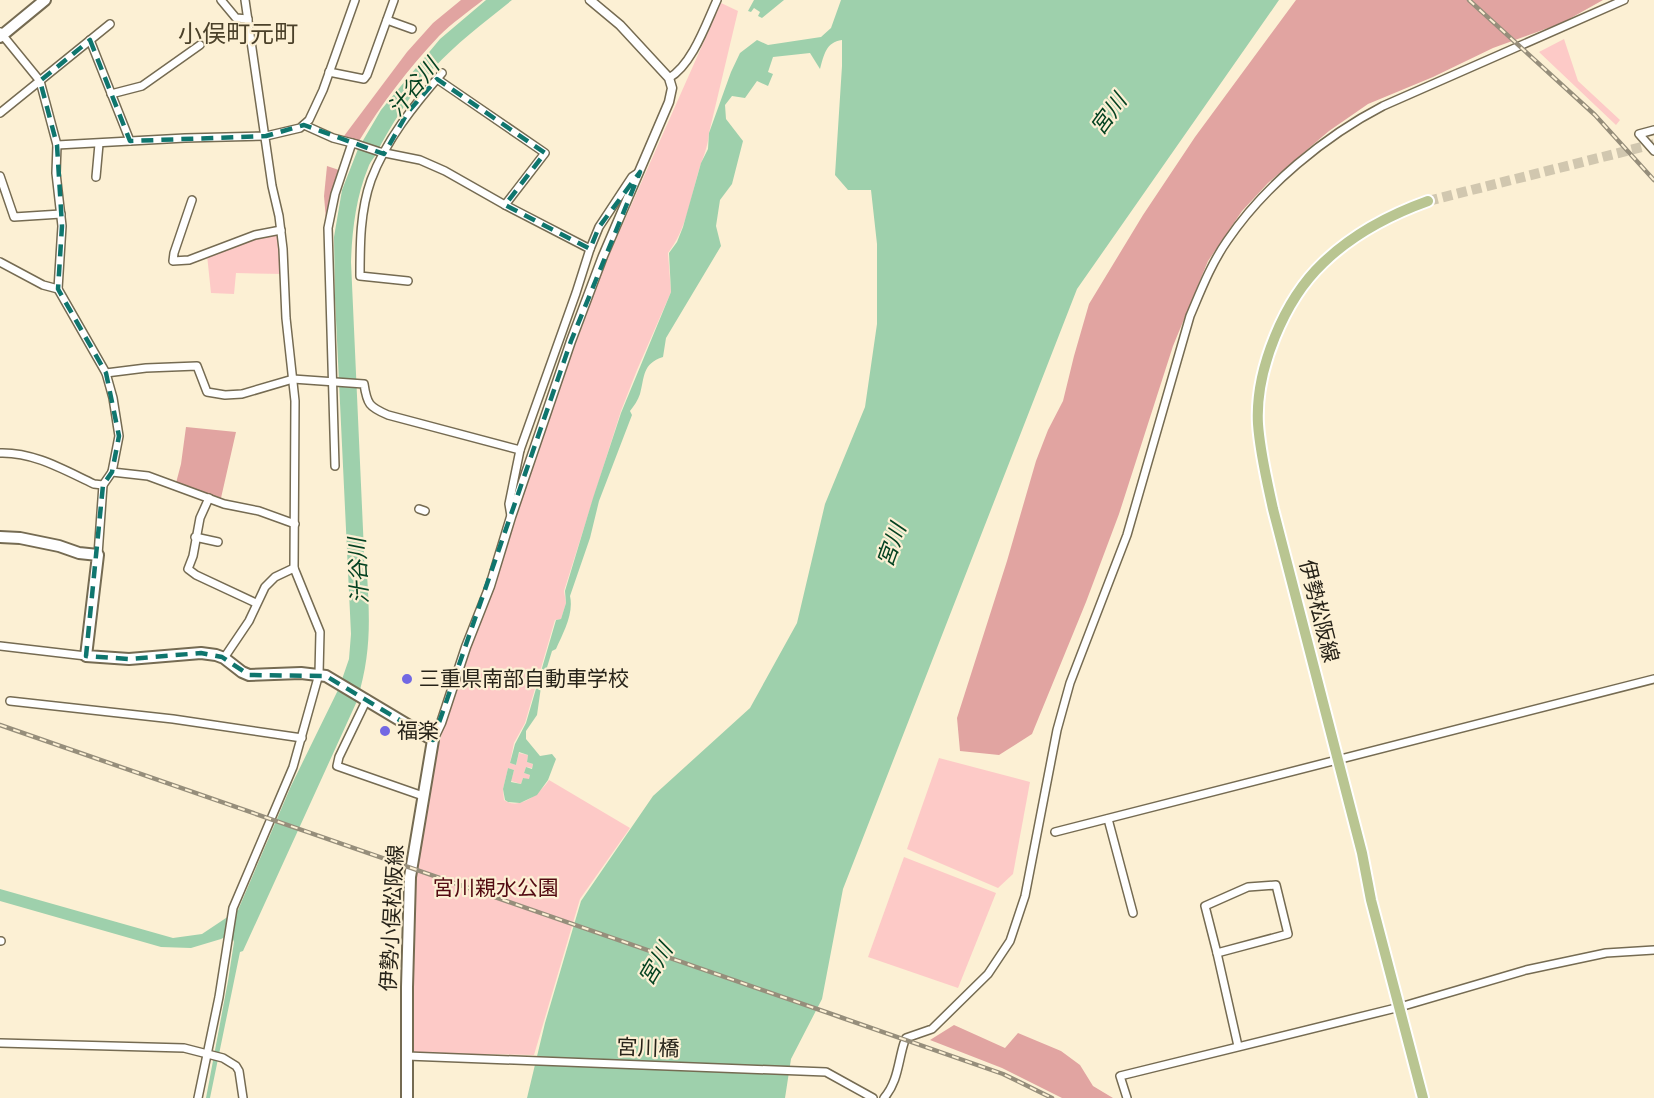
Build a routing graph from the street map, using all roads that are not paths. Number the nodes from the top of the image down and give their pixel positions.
1 (45, 0) edge
2 (221, 0) edge
3 (245, 0) edge
4 (355, 0) edge
5 (394, 0) edge
6 (590, 0) edge
7 (717, 0) edge
8 (1624, 0) edge
9 (248, 19) junction
10 (387, 20) junction
11 (110, 24) dead end
12 (412, 29) dead end
13 (1, 34) edge
14 (90, 40) junction
15 (200, 45) dead end
16 (329, 72) junction
17 (669, 78) junction
18 (40, 81) junction
19 (111, 94) junction
20 (0, 113) edge
21 (304, 125) junction
22 (1654, 130) edge
23 (266, 136) junction
24 (130, 141) junction
25 (354, 143) junction
26 (99, 144) junction
27 (57, 145) junction
28 (1654, 151) edge
29 (382, 153) junction
30 (640, 172) junction
31 (0, 176) edge
32 (96, 177) dead end
33 (192, 200) dead end
34 (1428, 201) tunnel mouth
35 (505, 205) junction
36 (61, 213) junction
37 (281, 230) junction
38 (590, 249) junction
39 (0, 262) edge
40 (408, 281) dead end
41 (58, 289) junction
42 (105, 373) junction
43 (293, 379) junction
44 (333, 381) junction
45 (520, 450) junction
46 (0, 453) edge
47 (335, 466) dead end
48 (112, 472) junction
49 (103, 485) junction
50 (209, 498) junction
51 (511, 517) junction
52 (295, 524) junction
53 (0, 537) edge
54 (195, 537) junction
55 (218, 542) dead end
56 (98, 555) junction
57 (294, 568) junction
58 (256, 603) junction
59 (0, 646) edge
60 (86, 656) junction
61 (224, 658) junction
62 (319, 674) junction
63 (1654, 679) edge
64 (366, 698) junction
65 (10, 702) dead end
66 (302, 738) junction
67 (433, 740) junction
68 (1337, 761) junction
69 (423, 796) junction
70 (1108, 819) junction
71 (1055, 832) dead end
72 (1133, 913) dead end
73 (1654, 950) edge
74 (1217, 953) junction
75 (1400, 1007) junction
76 (0, 1043) edge
77 (1238, 1046) junction
78 (208, 1055) junction
79 (407, 1056) junction
80 (871, 1096) edge
81 (198, 1098) edge
82 (243, 1098) edge
83 (407, 1098) edge
84 (884, 1098) edge
85 (1127, 1098) edge
86 (1424, 1098) edge

1 - 13 main road
2 - 9 street
3 - 9 street
4 - 16 street
5 - 10 street
6 - 17 street
7 - 17 street
8 - 84 street
9 - 23 street
10 - 12 street
10 - 16 street
11 - 14 street
13 - 18 street
14 - 18 street
14 - 19 street
15 - 19 street
16 - 21 street
17 - 30 street
18 - 20 street
18 - 27 street
19 - 24 street
21 - 23 street
21 - 25 street
22 - 28 street
23 - 24 street
23 - 37 street
24 - 26 street
25 - 29 street
25 - 44 street
26 - 27 street
26 - 32 street
27 - 36 street
29 - 35 street
29 - 35 street
29 - 40 street
30 - 38 street
30 - 51 street
31 - 36 street
33 - 37 street
34 - 68 main road, 伊勢松阪線
35 - 38 street
36 - 41 street
37 - 43 street
38 - 45 street
39 - 41 street
41 - 42 street
42 - 43 street
42 - 48 street
43 - 44 street
43 - 52 street
44 - 45 street
44 - 47 street
45 - 51 street
46 - 49 street
48 - 49 street
48 - 50 street
49 - 56 street
50 - 52 street
50 - 54 street
51 - 67 street
52 - 57 street
53 - 56 main road
54 - 55 street
54 - 58 street
56 - 60 main road
57 - 58 street
57 - 62 street
58 - 61 street
59 - 60 street
60 - 61 main road
61 - 62 main road
62 - 64 main road
62 - 66 street
63 - 68 street
64 - 67 main road
64 - 69 street
65 - 66 street
66 - 78 street
67 - 69 main road, 伊勢小俣松阪線
68 - 70 street
68 - 75 main road, 伊勢松阪線
69 - 79 main road, 伊勢小俣松阪線
70 - 71 street
70 - 72 street
73 - 75 street
74 - 74 street
74 - 77 street
75 - 77 street
75 - 86 main road, 伊勢松阪線
76 - 78 street
77 - 85 street
78 - 81 street
78 - 82 street
79 - 80 street, 宮川橋
79 - 83 main road, 伊勢小俣松阪線

